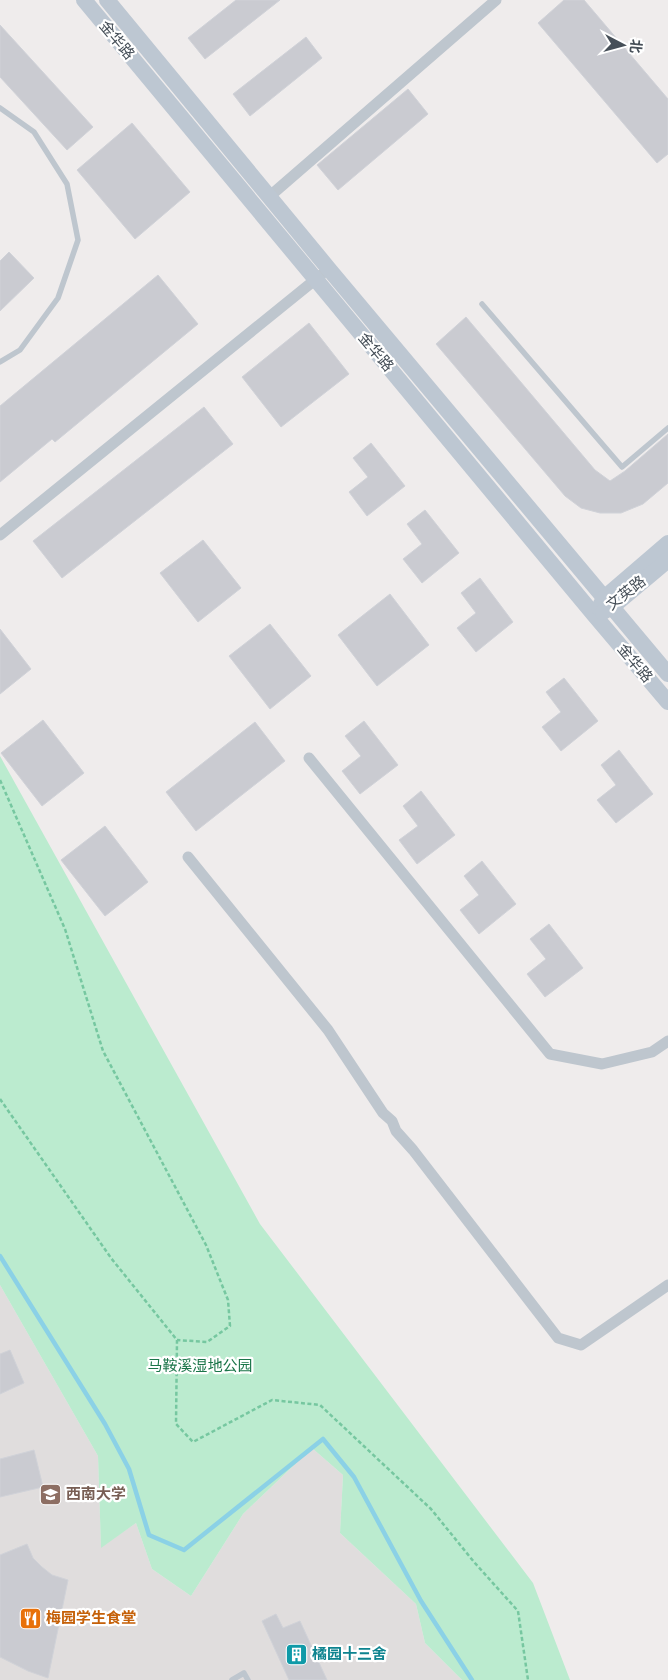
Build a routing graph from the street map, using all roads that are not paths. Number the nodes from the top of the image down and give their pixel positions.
1 (84, 0) edge
2 (107, 0) edge
3 (496, 0) edge
4 (0, 108) edge
5 (270, 196) junction
6 (328, 268) junction
7 (315, 279) junction
8 (482, 304) dead end
9 (0, 362) edge
10 (668, 428) edge
11 (0, 535) edge
12 (668, 544) edge
13 (668, 560) edge
14 (608, 602) junction
15 (595, 616) junction
16 (668, 674) edge
17 (668, 702) edge
18 (309, 758) dead end
19 (188, 857) dead end
20 (668, 1041) edge
21 (668, 1285) edge
22 (232, 1680) edge
23 (248, 1680) edge

1 - 7 main road, 金华路
2 - 5 main road, 金华路
3 - 5 street
4 - 9 lane
5 - 6 main road, 金华路
6 - 7 street
6 - 14 main road, 金华路
7 - 11 street
7 - 15 main road, 金华路
8 - 10 lane
12 - 14 main road, 文英路
13 - 14 main road, 文英路
14 - 15 main road, 文英路
14 - 16 main road, 金华路
15 - 17 main road, 金华路
18 - 20 street
19 - 21 street
22 - 23 lane

